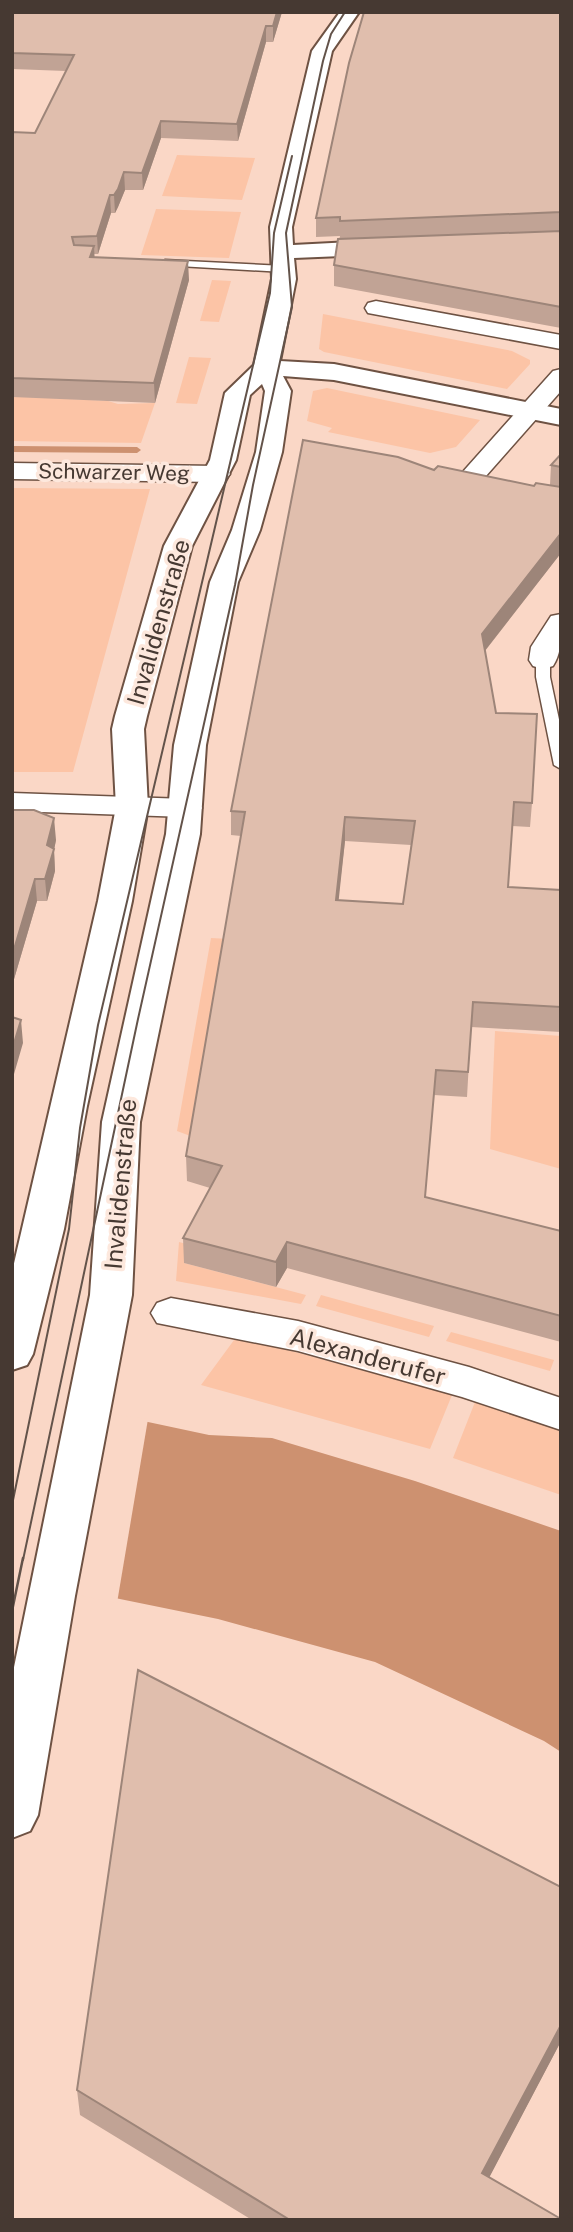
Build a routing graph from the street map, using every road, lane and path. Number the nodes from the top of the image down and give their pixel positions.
1 (350, 12) edge
2 (313, 31) dead end
3 (322, 51) junction
4 (413, 246) edge
5 (284, 261) junction
6 (151, 263) edge
7 (376, 308) dead end
8 (561, 342) edge
9 (266, 367) junction
10 (561, 376) edge
11 (530, 411) junction
12 (561, 417) edge
13 (12, 471) edge
14 (217, 474) junction
15 (262, 476) junction
16 (496, 486) edge
17 (561, 622) edge
18 (543, 660) joint
19 (561, 763) edge
20 (12, 802) edge
21 (132, 807) junction
22 (186, 808) junction
23 (171, 1313) dead end
24 (12, 1354) edge
25 (561, 1414) edge
26 (12, 1815) edge

1 - 3 main road
2 - 3 main road
3 - 5 main road
4 - 5 main road
5 - 6 lane
5 - 9 main road
7 - 8 street
9 - 11 main road
9 - 14 main road, Invalidenstraße
9 - 15 main road, Invalidenstraße
10 - 11 street
11 - 12 main road
11 - 16 street
13 - 14 street, Schwarzer Weg
14 - 15 main road
14 - 21 main road, Invalidenstraße
15 - 22 main road, Invalidenstraße
17 - 18 street
18 - 19 lane
20 - 21 street
21 - 22 street
21 - 24 main road, Invalidenstraße
22 - 26 main road, Invalidenstraße
23 - 25 street, Alexanderufer

